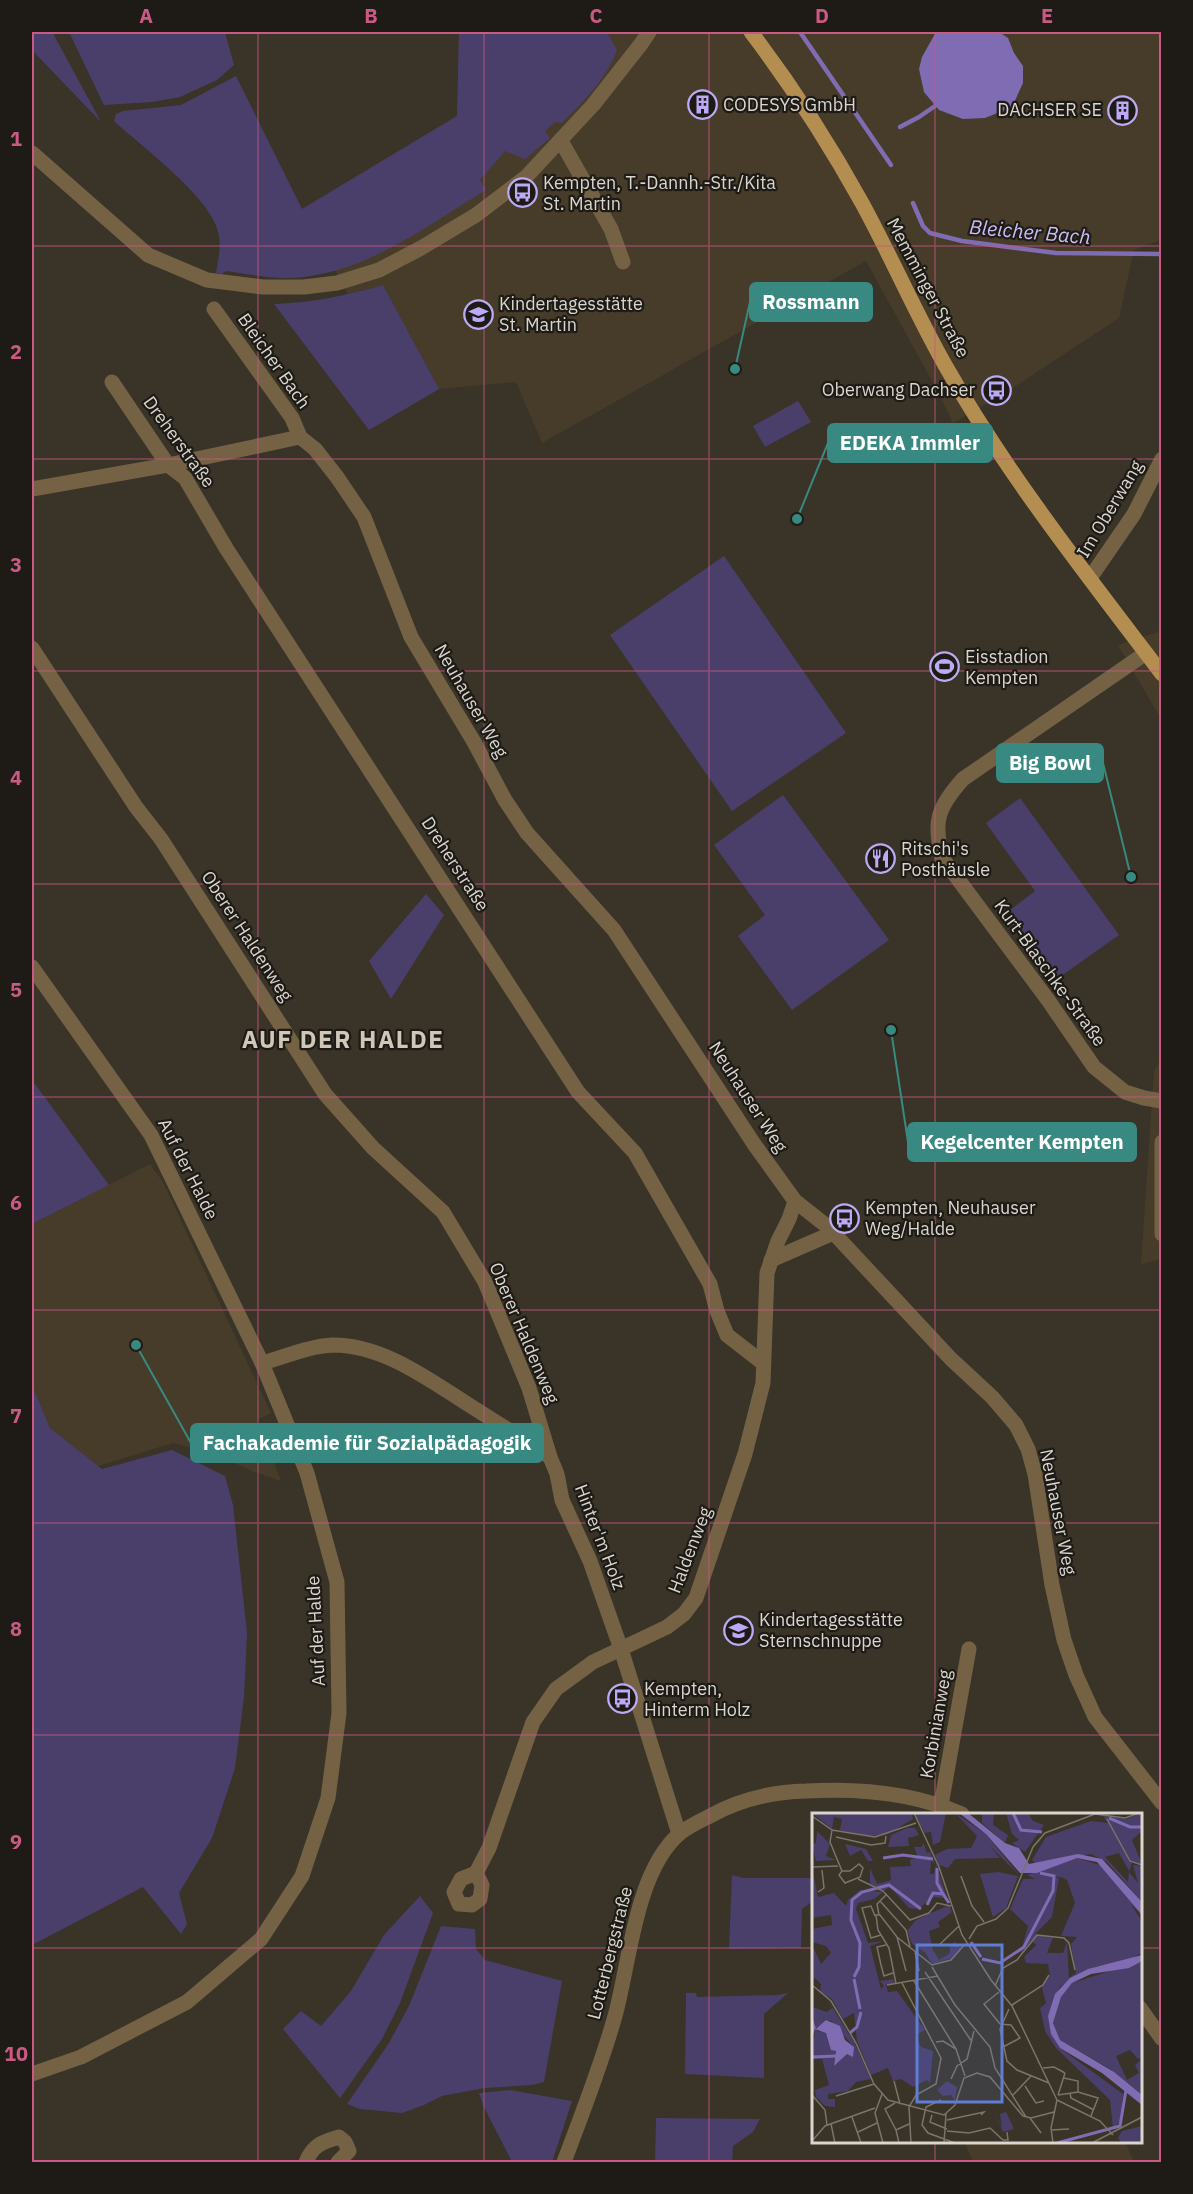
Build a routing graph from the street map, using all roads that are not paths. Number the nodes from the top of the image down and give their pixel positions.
1 (649, 32) edge
2 (751, 32) edge
3 (561, 141) junction
4 (32, 153) edge
5 (623, 262) dead end
6 (214, 309) dead end
7 (112, 382) dead end
8 (300, 437) junction
9 (1161, 459) edge
10 (168, 465) junction
11 (32, 489) edge
12 (1090, 578) junction
13 (32, 648) edge
14 (1146, 653) junction
15 (1161, 674) edge
16 (32, 967) edge
17 (1161, 1101) edge
18 (1161, 1142) edge
19 (795, 1201) junction
20 (834, 1233) junction
21 (1161, 1234) edge
22 (771, 1260) junction
23 (763, 1363) junction
24 (262, 1364) junction
25 (550, 1457) junction
26 (621, 1649) junction
27 (969, 1649) dead end
28 (1161, 1803) edge
29 (941, 1805) junction
30 (958, 1813) edge
31 (679, 1834) junction
32 (476, 1874) dead end
33 (1142, 2011) edge
34 (1161, 2039) edge
35 (32, 2074) edge
36 (306, 2163) edge
37 (338, 2163) edge
38 (564, 2163) edge

1 - 3 street
2 - 12 main road, Memminger Straße
3 - 4 street
3 - 5 street
6 - 8 street, Bleicher Bach
7 - 10 street, Dreherstraße
8 - 10 street
8 - 19 street, Neuhauser Weg
9 - 12 street, Im Oberwang
10 - 11 street
10 - 23 street, Dreherstraße
12 - 14 main road, Memminger Straße
13 - 25 street, Oberer Haldenweg
14 - 15 main road, Memminger Straße
14 - 17 street, Kurt-Blaschke-Straße
16 - 24 street, Auf der Halde
18 - 21 street
19 - 20 street, Neuhauser Weg
19 - 22 street, Haldenweg
20 - 22 street
20 - 28 street, Neuhauser Weg
22 - 23 street, Haldenweg
23 - 26 street, Haldenweg
24 - 25 street
24 - 35 street, Auf der Halde
25 - 26 street, Hinter'm Holz
26 - 31 street, Hinter'm Holz
26 - 32 street, Haldenweg
27 - 29 street, Korbinianweg
29 - 30 street, Lotterbergstraße
29 - 31 street, Lotterbergstraße
31 - 38 street, Lotterbergstraße
33 - 34 street
36 - 37 street

